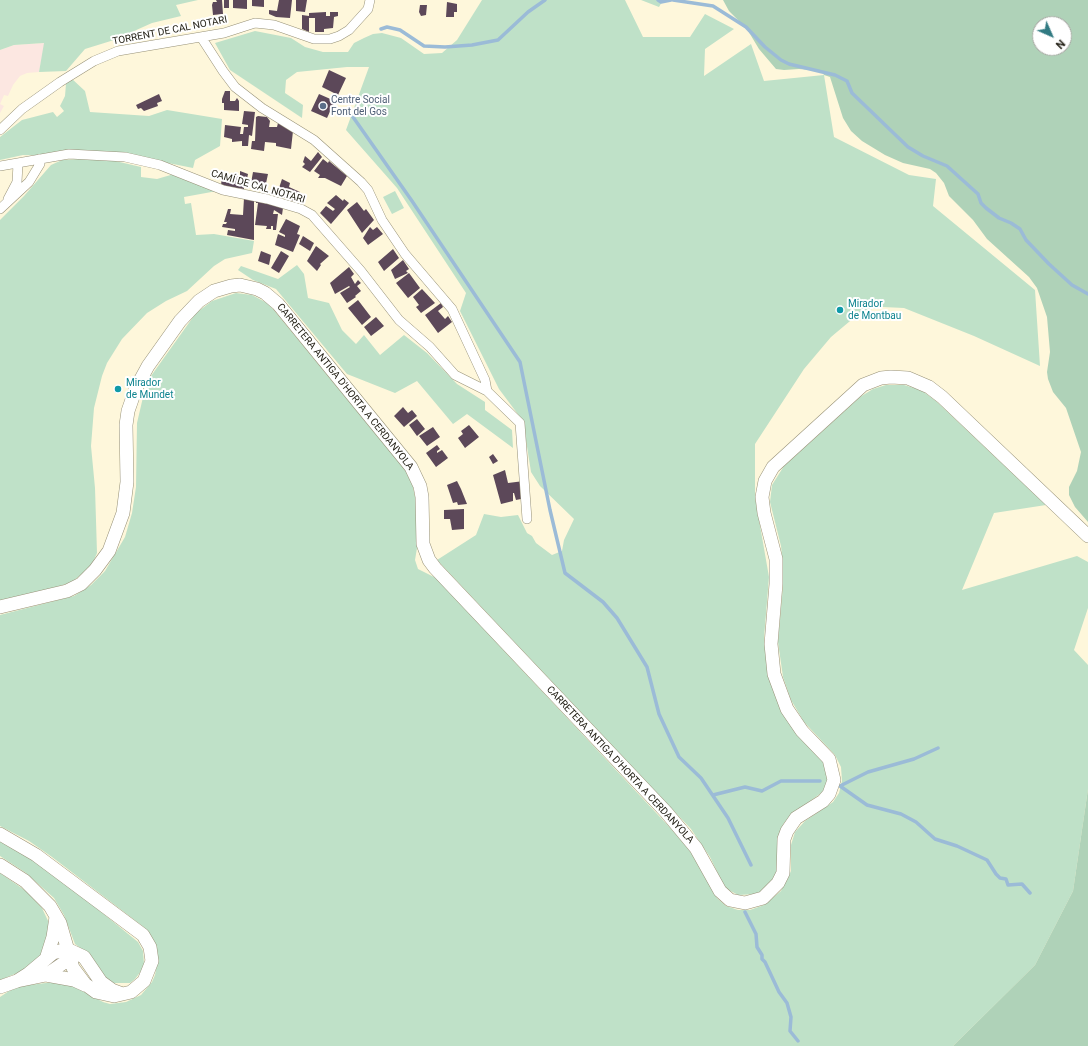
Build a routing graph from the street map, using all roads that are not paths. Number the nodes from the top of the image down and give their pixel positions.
1 (370, 0) edge
2 (201, 37) junction
3 (0, 130) edge
4 (39, 159) junction
5 (18, 164) junction
6 (0, 166) edge
7 (1, 208) edge
8 (487, 392) junction
9 (528, 520) dead end
10 (1088, 536) edge
11 (0, 607) edge
12 (0, 834) edge
13 (0, 865) edge
14 (56, 916) junction
15 (68, 952) junction
16 (47, 956) junction
17 (46, 975) junction
18 (17, 981) junction
19 (0, 987) edge
20 (91, 988) junction
21 (125, 994) junction

1 - 2 street, TORRENT DE CAL NOTARI
2 - 3 street, TORRENT DE CAL NOTARI
2 - 8 street
4 - 5 street, CAMÍ DE CAL NOTARI
4 - 7 street
4 - 8 street, CAMÍ DE CAL NOTARI
5 - 6 street, CAMÍ DE CAL NOTARI
5 - 7 street
8 - 9 street, CAMÍ DE CAL NOTARI
10 - 11 street, CARRETERA ANTIGA D'HORTA A CERDANYOLA
12 - 21 street
13 - 14 street
14 - 15 street
14 - 16 street
15 - 16 street
15 - 17 street
15 - 20 street
15 - 21 street
16 - 18 street
17 - 18 street
17 - 20 street
18 - 19 street
20 - 21 street

